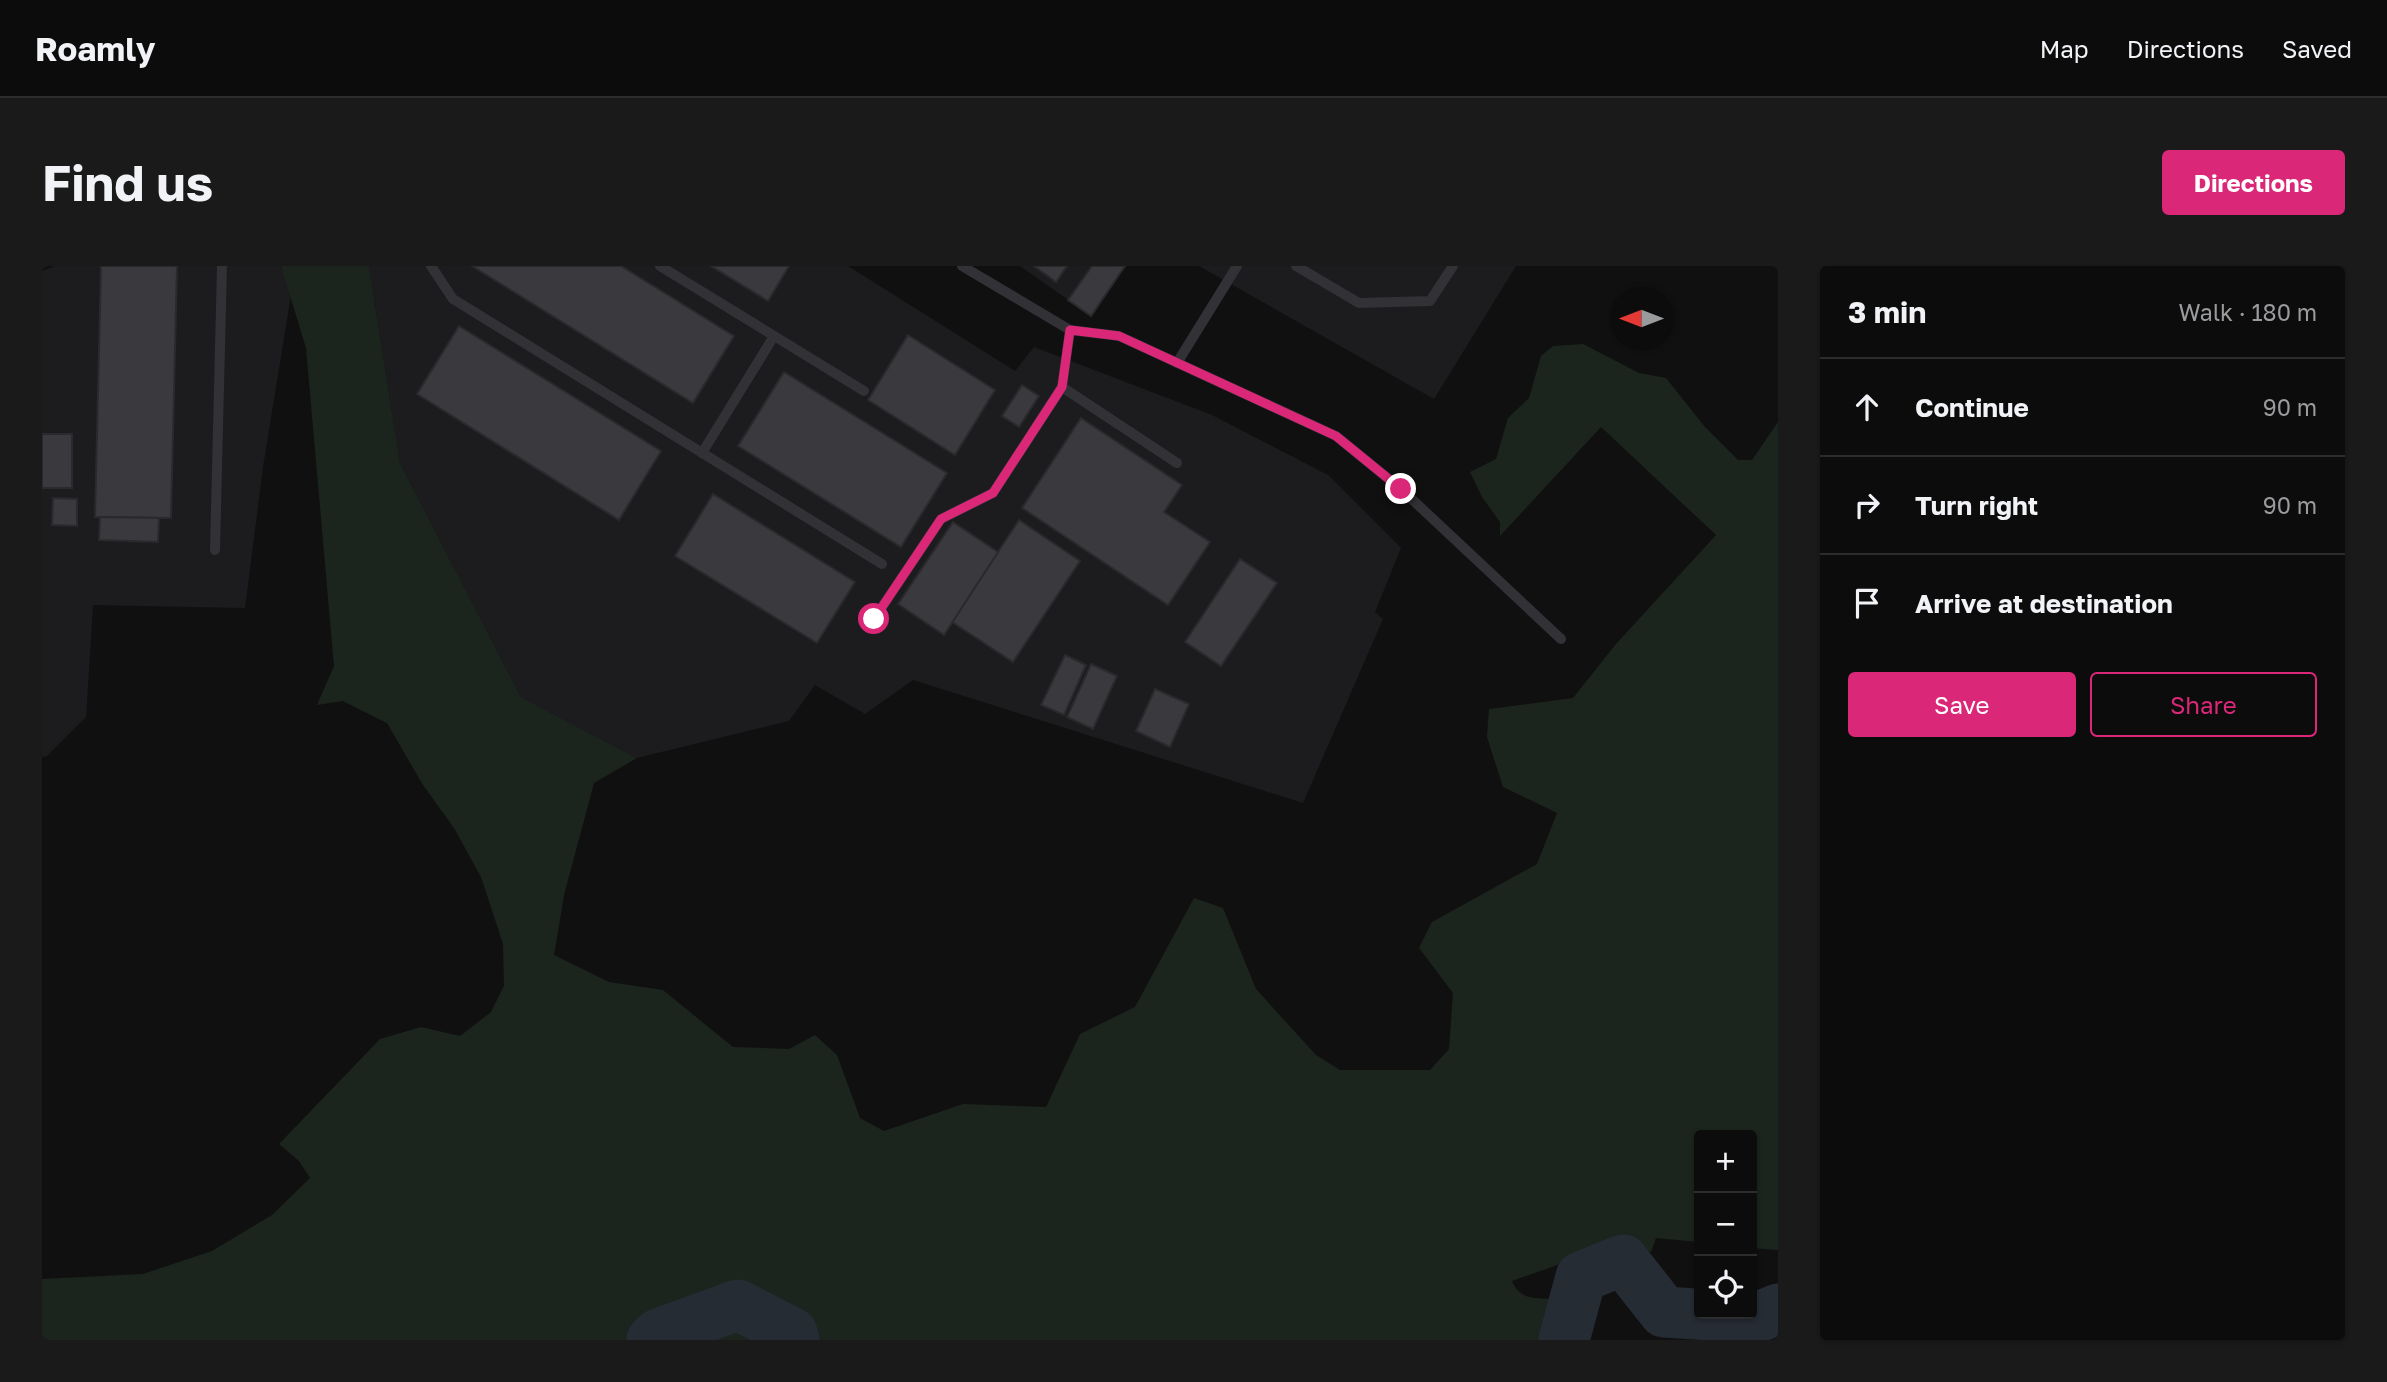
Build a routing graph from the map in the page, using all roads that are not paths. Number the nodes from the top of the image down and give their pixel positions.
1 (222, 266) edge
2 (431, 266) edge
3 (660, 266) edge
4 (962, 266) edge
5 (1237, 266) edge
6 (1297, 266) edge
7 (1453, 266) edge
8 (1070, 330) junction
9 (774, 336) junction
10 (1177, 363) junction
11 (1062, 387) junction
12 (864, 391) dead end
13 (702, 453) junction
14 (1177, 463) dead end
15 (215, 551) dead end
16 (882, 564) dead end
17 (874, 619) dead end
18 (1561, 639) dead end

1 - 15 lane
2 - 13 lane
3 - 9 lane
4 - 8 lane
5 - 10 lane
6 - 7 lane
8 - 10 lane
8 - 11 lane
9 - 12 lane
9 - 13 lane
10 - 18 lane
11 - 14 lane
11 - 17 lane
13 - 16 lane

